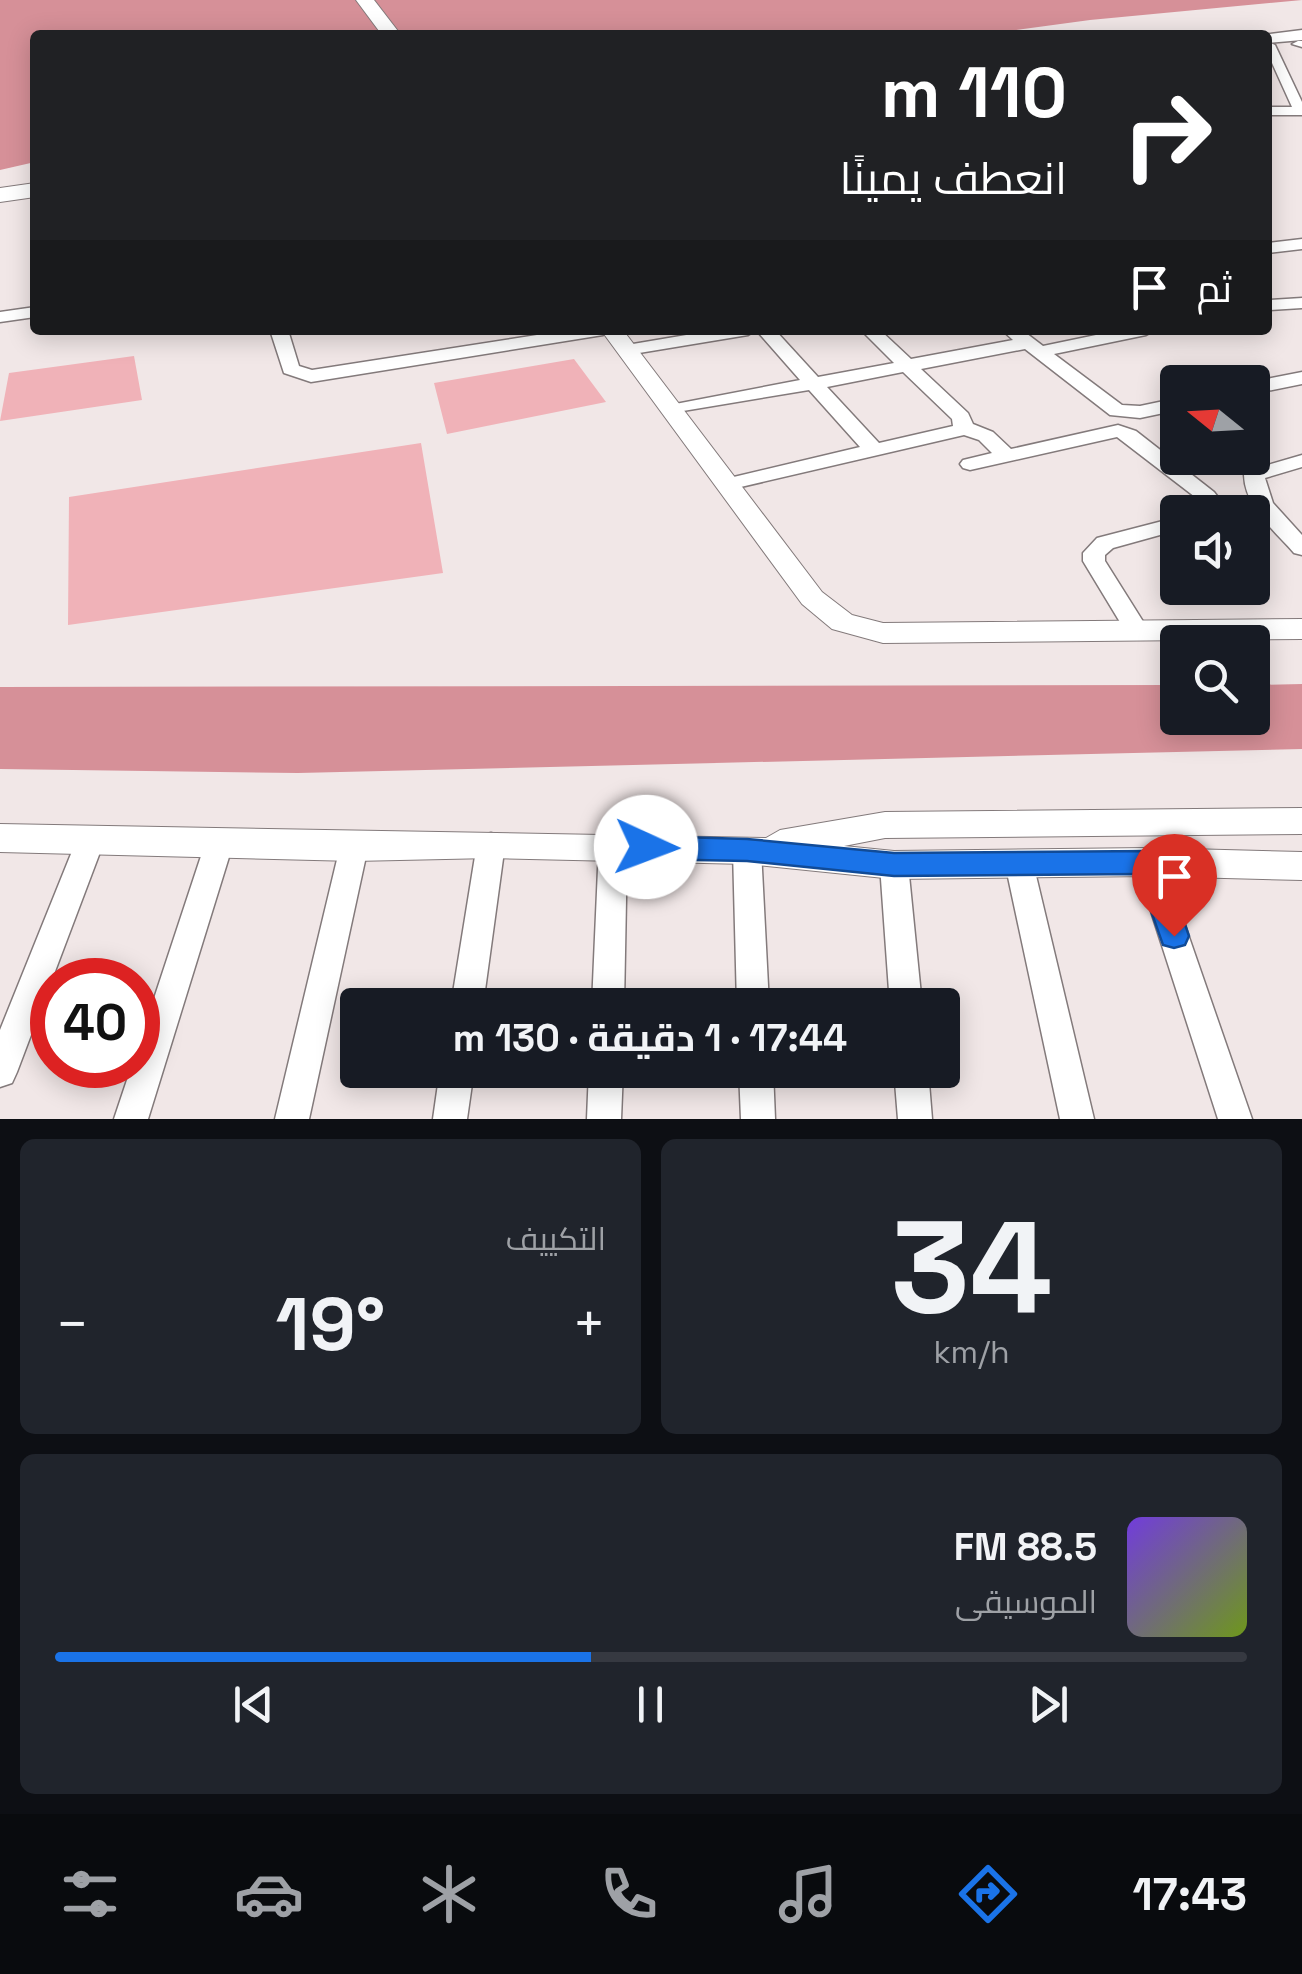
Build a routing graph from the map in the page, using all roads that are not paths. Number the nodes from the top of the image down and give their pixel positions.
1 (366, 0) edge
2 (388, 30) edge
3 (1301, 41) edge
4 (1272, 43) edge
5 (1272, 51) edge
6 (1272, 111) edge
7 (1301, 111) edge
8 (30, 191) edge
9 (0, 195) edge
10 (30, 202) edge
11 (0, 206) edge
12 (1302, 244) edge
13 (1272, 248) edge
14 (1272, 287) edge
15 (1298, 303) edge
16 (1272, 305) edge
17 (30, 313) edge
18 (0, 318) edge
19 (281, 335) edge
20 (570, 335) edge
21 (684, 335) edge
22 (770, 335) edge
23 (875, 335) edge
24 (1017, 335) edge
25 (1113, 335) edge
26 (619, 340) edge
27 (1033, 347) junction
28 (907, 366) junction
29 (1302, 378) edge
30 (814, 383) junction
31 (1270, 384) edge
32 (672, 410) junction
33 (1160, 410) edge
34 (1122, 422) junction
35 (964, 428) junction
36 (874, 450) junction
37 (1006, 456) junction
38 (970, 464) dead end
39 (1300, 465) edge
40 (728, 484) junction
41 (1205, 495) edge
42 (1160, 529) edge
43 (1302, 548) edge
44 (1302, 630) edge
45 (1137, 631) junction
46 (1302, 821) edge
47 (0, 838) edge
48 (91, 839) junction
49 (219, 844) junction
50 (491, 844) junction
51 (613, 846) junction
52 (354, 847) junction
53 (747, 850) junction
54 (1149, 862) junction
55 (1019, 863) junction
56 (894, 864) junction
57 (1302, 866) edge
58 (470, 988) edge
59 (609, 988) edge
60 (752, 988) edge
61 (905, 988) edge
62 (0, 1072) edge
63 (454, 1088) edge
64 (605, 1088) edge
65 (757, 1088) edge
66 (912, 1088) edge
67 (131, 1119) edge
68 (292, 1119) edge
69 (450, 1119) edge
70 (604, 1119) edge
71 (758, 1119) edge
72 (915, 1119) edge
73 (1077, 1119) edge
74 (1235, 1119) edge

1 - 2 main road
3 - 4 main road
5 - 7 street
6 - 7 street
8 - 9 main road
10 - 11 main road
12 - 13 street
14 - 15 street
15 - 16 street
17 - 18 street
19 - 20 street
21 - 26 street
22 - 30 street
23 - 28 street
24 - 27 street
25 - 27 street
26 - 32 street
27 - 28 street
27 - 34 street
28 - 30 street
28 - 35 street
29 - 31 street
30 - 32 street
30 - 36 street
32 - 40 street
33 - 34 street
34 - 37 street
34 - 41 street
35 - 36 street
35 - 37 street
36 - 40 street
37 - 38 street
39 - 43 street
40 - 45 street
42 - 45 street
44 - 45 street
46 - 53 street
47 - 48 street
48 - 49 street
48 - 62 street
49 - 52 street
49 - 67 street
50 - 51 street
50 - 52 street
50 - 58 street
51 - 53 street
51 - 59 street
52 - 68 street
53 - 56 street
53 - 60 street
54 - 55 street
54 - 57 street
54 - 74 street
55 - 56 street
55 - 73 street
56 - 61 street
63 - 69 street
64 - 70 street
65 - 71 street
66 - 72 street

